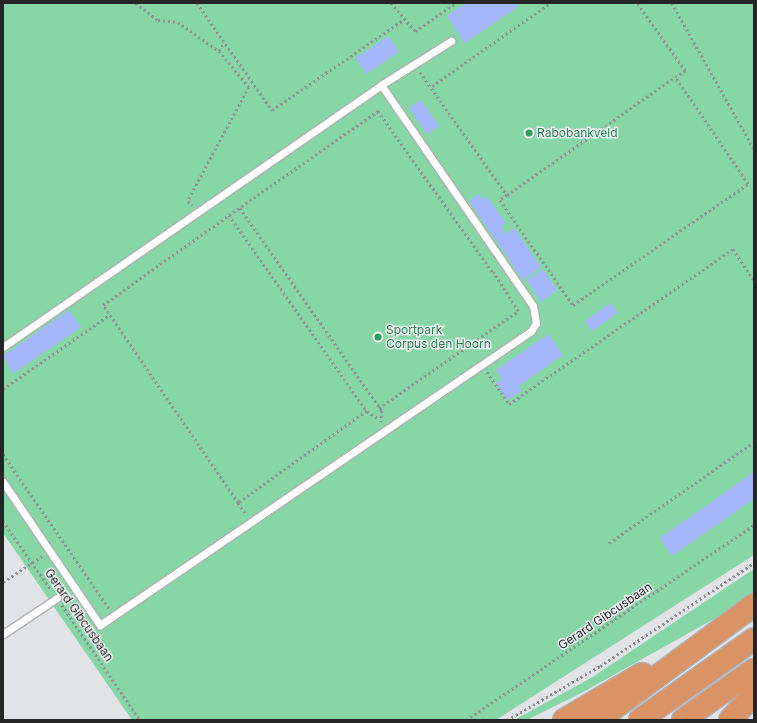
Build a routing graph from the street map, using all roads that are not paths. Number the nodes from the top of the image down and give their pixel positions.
1 (451, 42) dead end
2 (381, 85) junction
3 (3, 347) edge
4 (3, 482) edge
5 (57, 598) road end
6 (754, 605) edge
7 (3, 634) edge
8 (754, 639) edge
9 (700, 642) junction
10 (754, 670) edge
11 (754, 694) edge
12 (564, 720) edge
13 (598, 720) edge
14 (640, 720) edge
15 (683, 720) edge
16 (730, 720) edge

1 - 2 lane
2 - 3 lane
2 - 4 lane
5 - 7 lane
6 - 9 highway
8 - 14 highway
9 - 12 highway
9 - 13 highway
10 - 15 highway
11 - 16 highway

